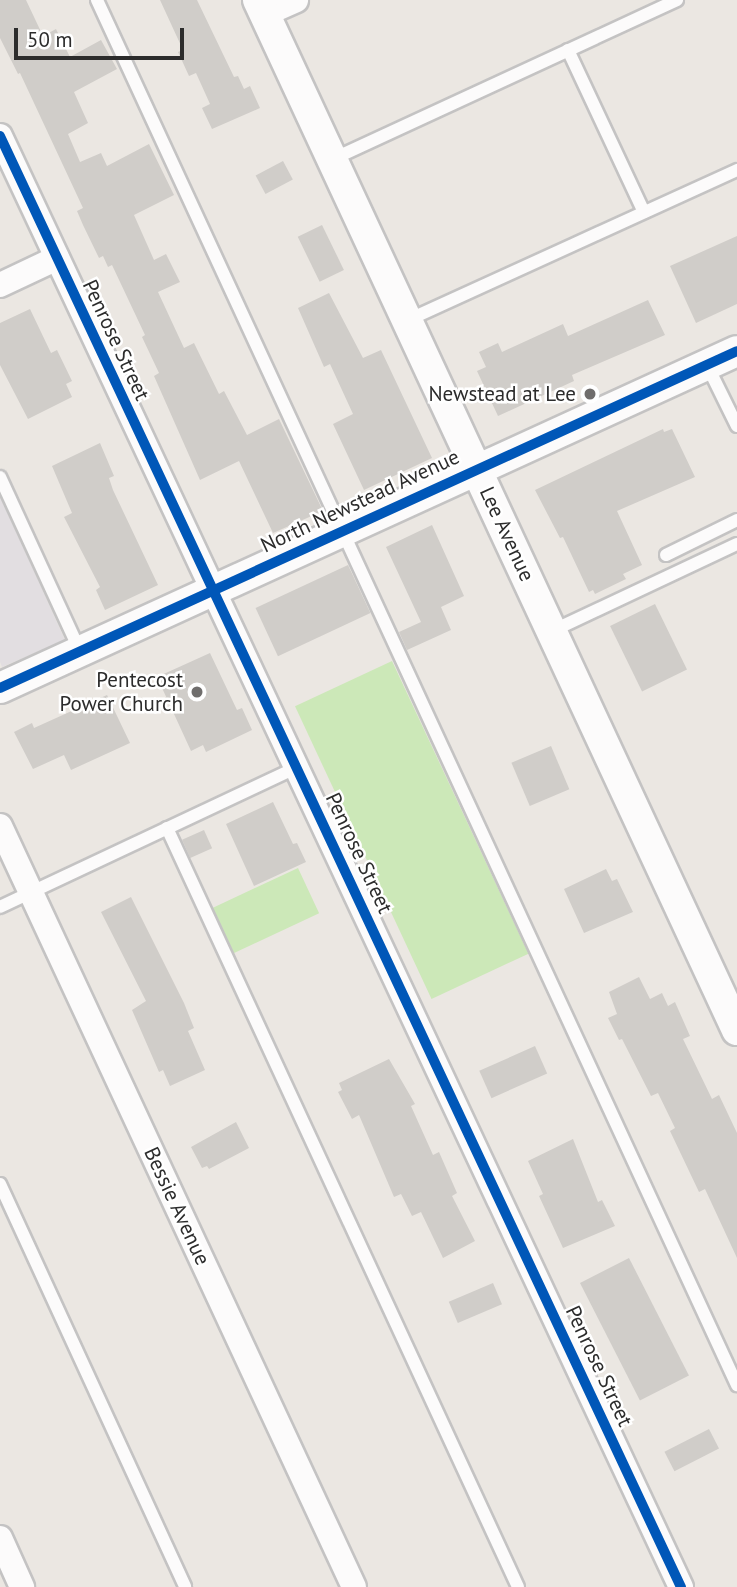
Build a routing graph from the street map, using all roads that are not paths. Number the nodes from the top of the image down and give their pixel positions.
1 (97, 0) edge
2 (296, 0) edge
3 (677, 0) edge
4 (262, 7) edge
5 (568, 50) junction
6 (0, 136) edge
7 (332, 159) junction
8 (737, 170) edge
9 (645, 212) junction
10 (57, 258) junction
11 (0, 285) edge
12 (407, 320) junction
13 (737, 351) edge
14 (707, 365) junction
15 (737, 426) edge
16 (476, 468) junction
17 (1, 482) edge
18 (737, 520) edge
19 (341, 530) junction
20 (737, 544) edge
21 (666, 555) dead end
22 (211, 591) junction
23 (552, 631) junction
24 (80, 651) junction
25 (0, 688) edge
26 (298, 767) junction
27 (0, 826) edge
28 (167, 828) junction
29 (31, 892) junction
30 (0, 907) edge
31 (737, 1030) edge
32 (0, 1184) edge
33 (737, 1385) edge
34 (0, 1538) edge
35 (22, 1587) edge
36 (185, 1587) edge
37 (354, 1587) edge
38 (518, 1587) edge
39 (681, 1587) edge

1 - 19 lane
2 - 4 street
3 - 5 lane
4 - 7 street, Lee Avenue
5 - 7 lane
5 - 9 lane
6 - 10 street, Penrose Street
7 - 12 street, Lee Avenue
8 - 9 lane
9 - 12 lane
10 - 11 street
10 - 22 street, Penrose Street
12 - 16 street, Lee Avenue
13 - 14 street, North Newstead Avenue
14 - 15 lane
14 - 16 street, North Newstead Avenue
16 - 19 street, North Newstead Avenue
16 - 23 street, Lee Avenue
17 - 24 lane
18 - 21 lane
19 - 22 street, North Newstead Avenue
19 - 33 lane
20 - 23 lane
22 - 24 street, North Newstead Avenue
22 - 26 street, Penrose Street
23 - 31 street, Lee Avenue
24 - 25 street, North Newstead Avenue
26 - 28 lane
26 - 39 street, Penrose Street
27 - 29 street, Bessie Avenue
28 - 29 lane
28 - 38 lane
29 - 30 lane
29 - 37 street, Bessie Avenue
32 - 36 lane
34 - 35 street

